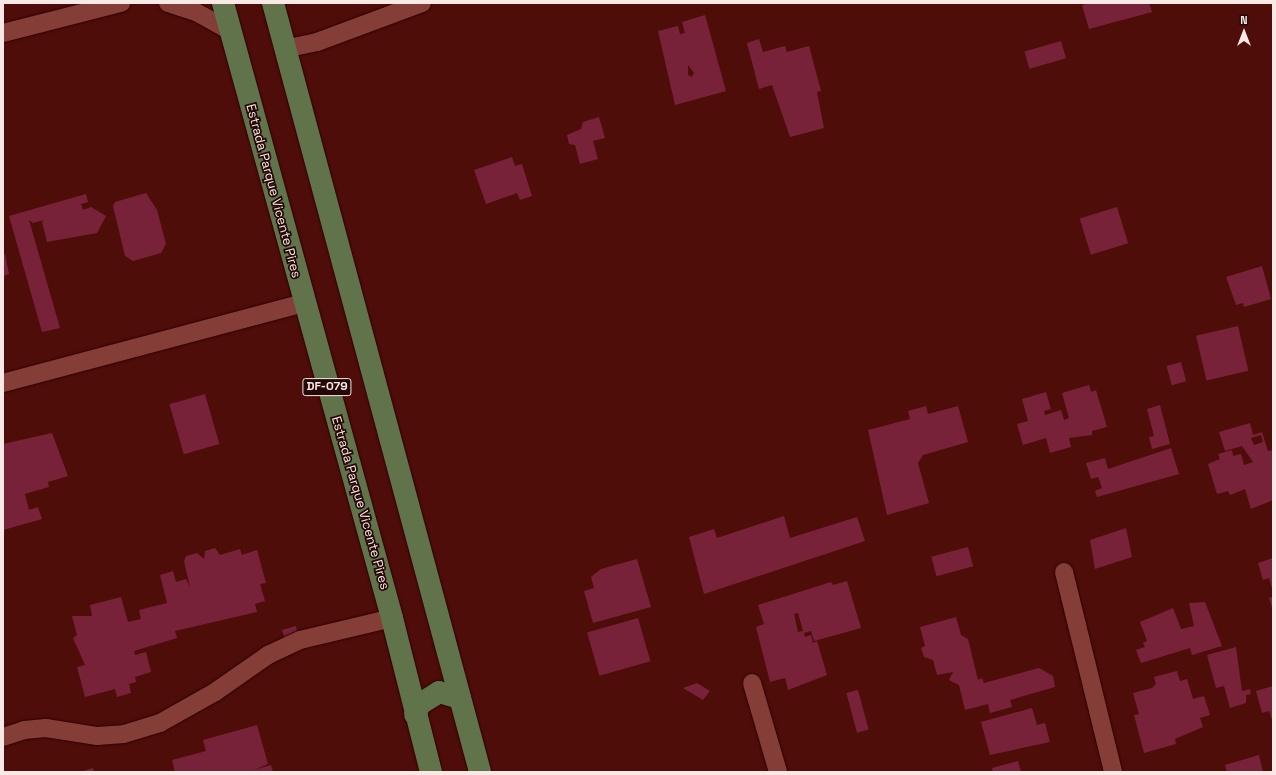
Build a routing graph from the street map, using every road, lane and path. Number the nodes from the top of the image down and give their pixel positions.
1 (121, 3) edge
2 (168, 3) edge
3 (223, 3) edge
4 (274, 3) edge
5 (422, 3) edge
6 (230, 32) junction
7 (3, 33) edge
8 (284, 49) junction
9 (304, 303) junction
10 (3, 383) edge
11 (1064, 572) dead end
12 (392, 618) junction
13 (752, 683) dead end
14 (460, 698) junction
15 (415, 714) junction
16 (3, 737) edge
17 (431, 772) edge
18 (480, 772) edge
19 (778, 772) edge
20 (1113, 772) edge

1 - 7 street
2 - 6 street
3 - 6 main road, Estrada Parque Vicente Pires / DF-079
4 - 8 main road
5 - 8 street
6 - 9 main road, Estrada Parque Vicente Pires / DF-079
8 - 14 main road
9 - 10 street
9 - 12 main road, Estrada Parque Vicente Pires / DF-079
11 - 20 street
12 - 15 main road, Estrada Parque Vicente Pires / DF-079
12 - 16 street
13 - 19 street
14 - 15 main road
14 - 18 main road
15 - 17 main road, Estrada Parque Vicente Pires / DF-079

